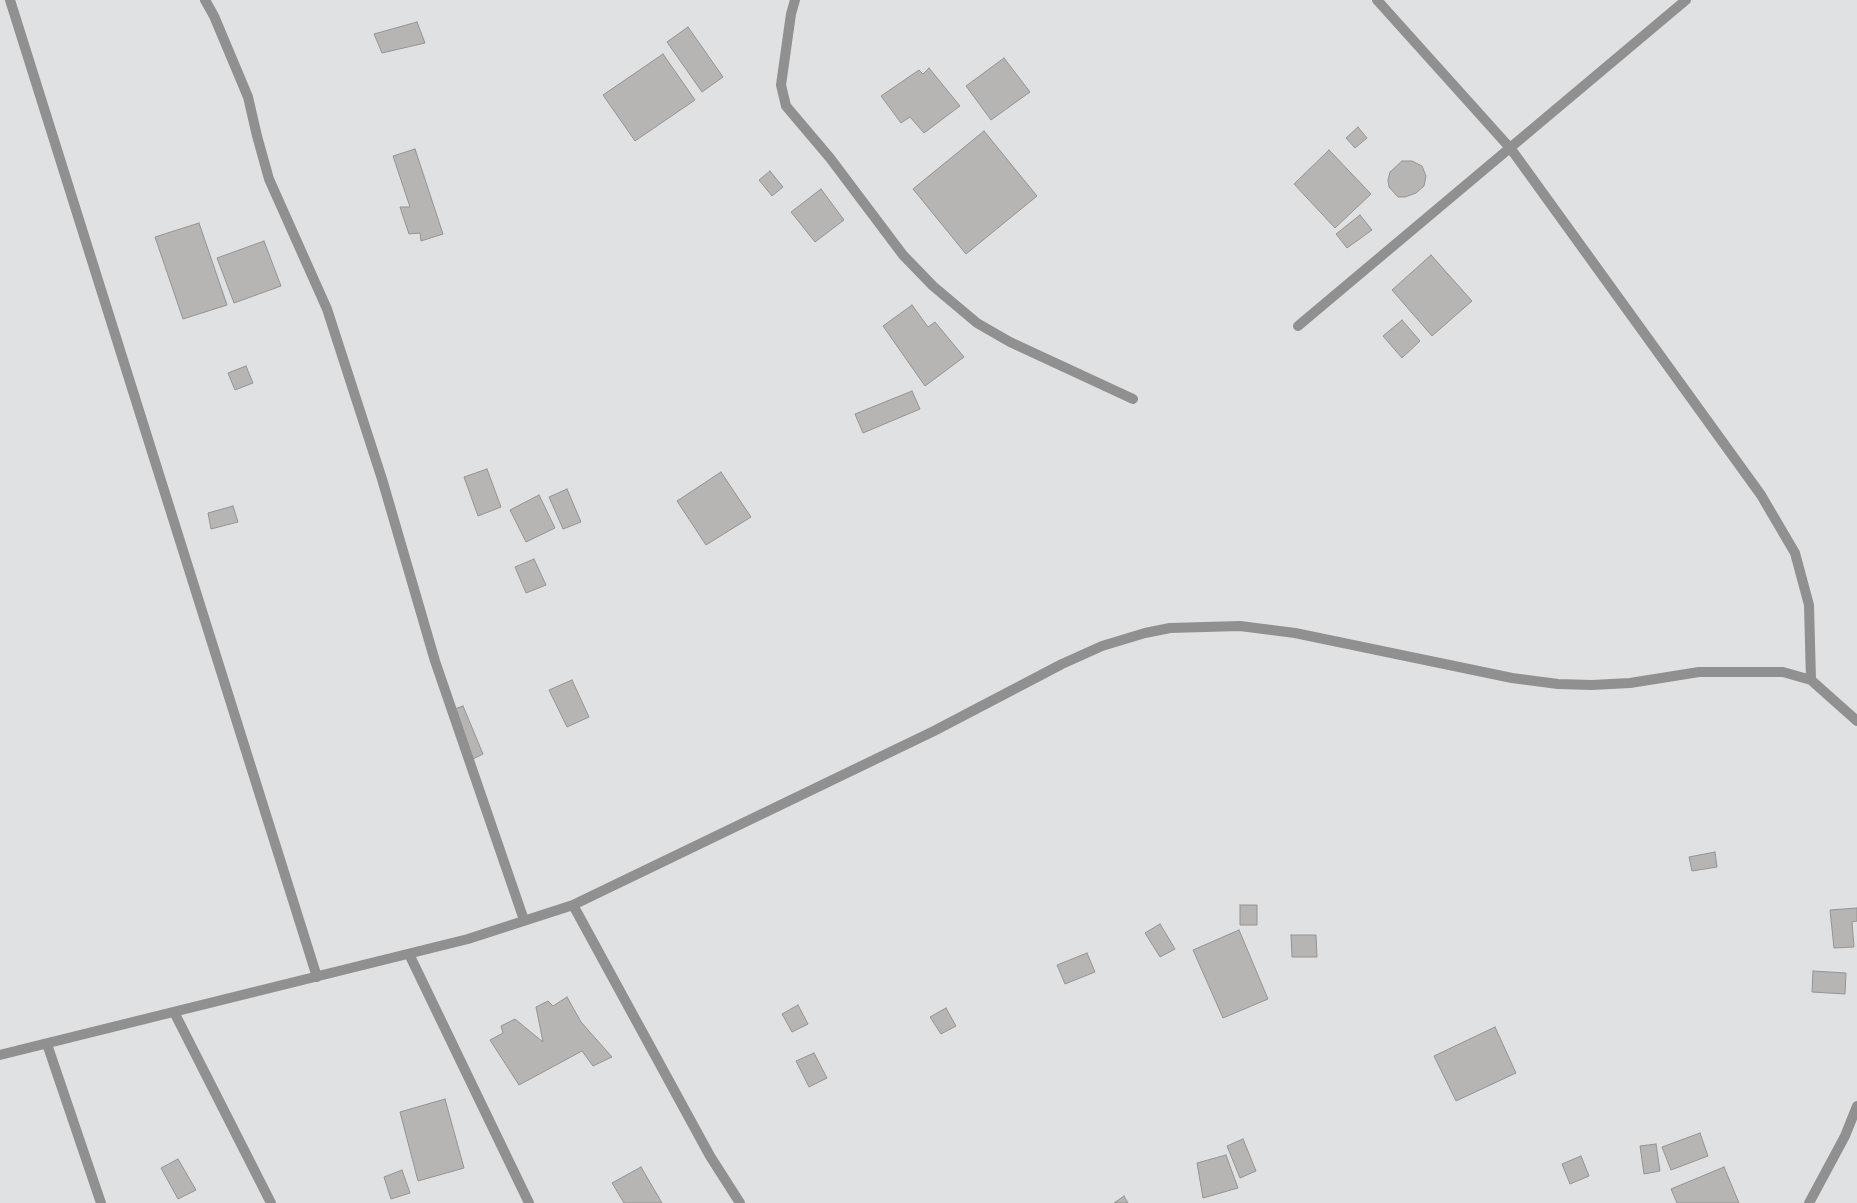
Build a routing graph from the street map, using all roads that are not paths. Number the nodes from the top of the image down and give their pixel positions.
1 (10, 0) edge
2 (205, 0) edge
3 (795, 0) edge
4 (1377, 0) edge
5 (1686, 0) edge
6 (1510, 149) junction
7 (1298, 326) dead end
8 (1133, 399) dead end
9 (1811, 680) junction
10 (1857, 721) edge
11 (573, 905) junction
12 (524, 920) junction
13 (409, 954) junction
14 (317, 977) junction
15 (174, 1012) junction
16 (47, 1044) junction
17 (0, 1055) edge
18 (1857, 1106) edge
19 (101, 1203) edge
20 (270, 1203) edge
21 (529, 1203) edge
22 (740, 1203) edge
23 (1809, 1203) edge

1 - 14 street
2 - 12 street
3 - 8 street
4 - 6 street
5 - 6 street
6 - 7 street
6 - 9 street
9 - 10 street
9 - 11 street
11 - 12 street
11 - 22 street
12 - 13 street
13 - 14 street
13 - 21 street
14 - 15 street
15 - 16 street
15 - 20 street
16 - 17 street
16 - 19 street
18 - 23 street

